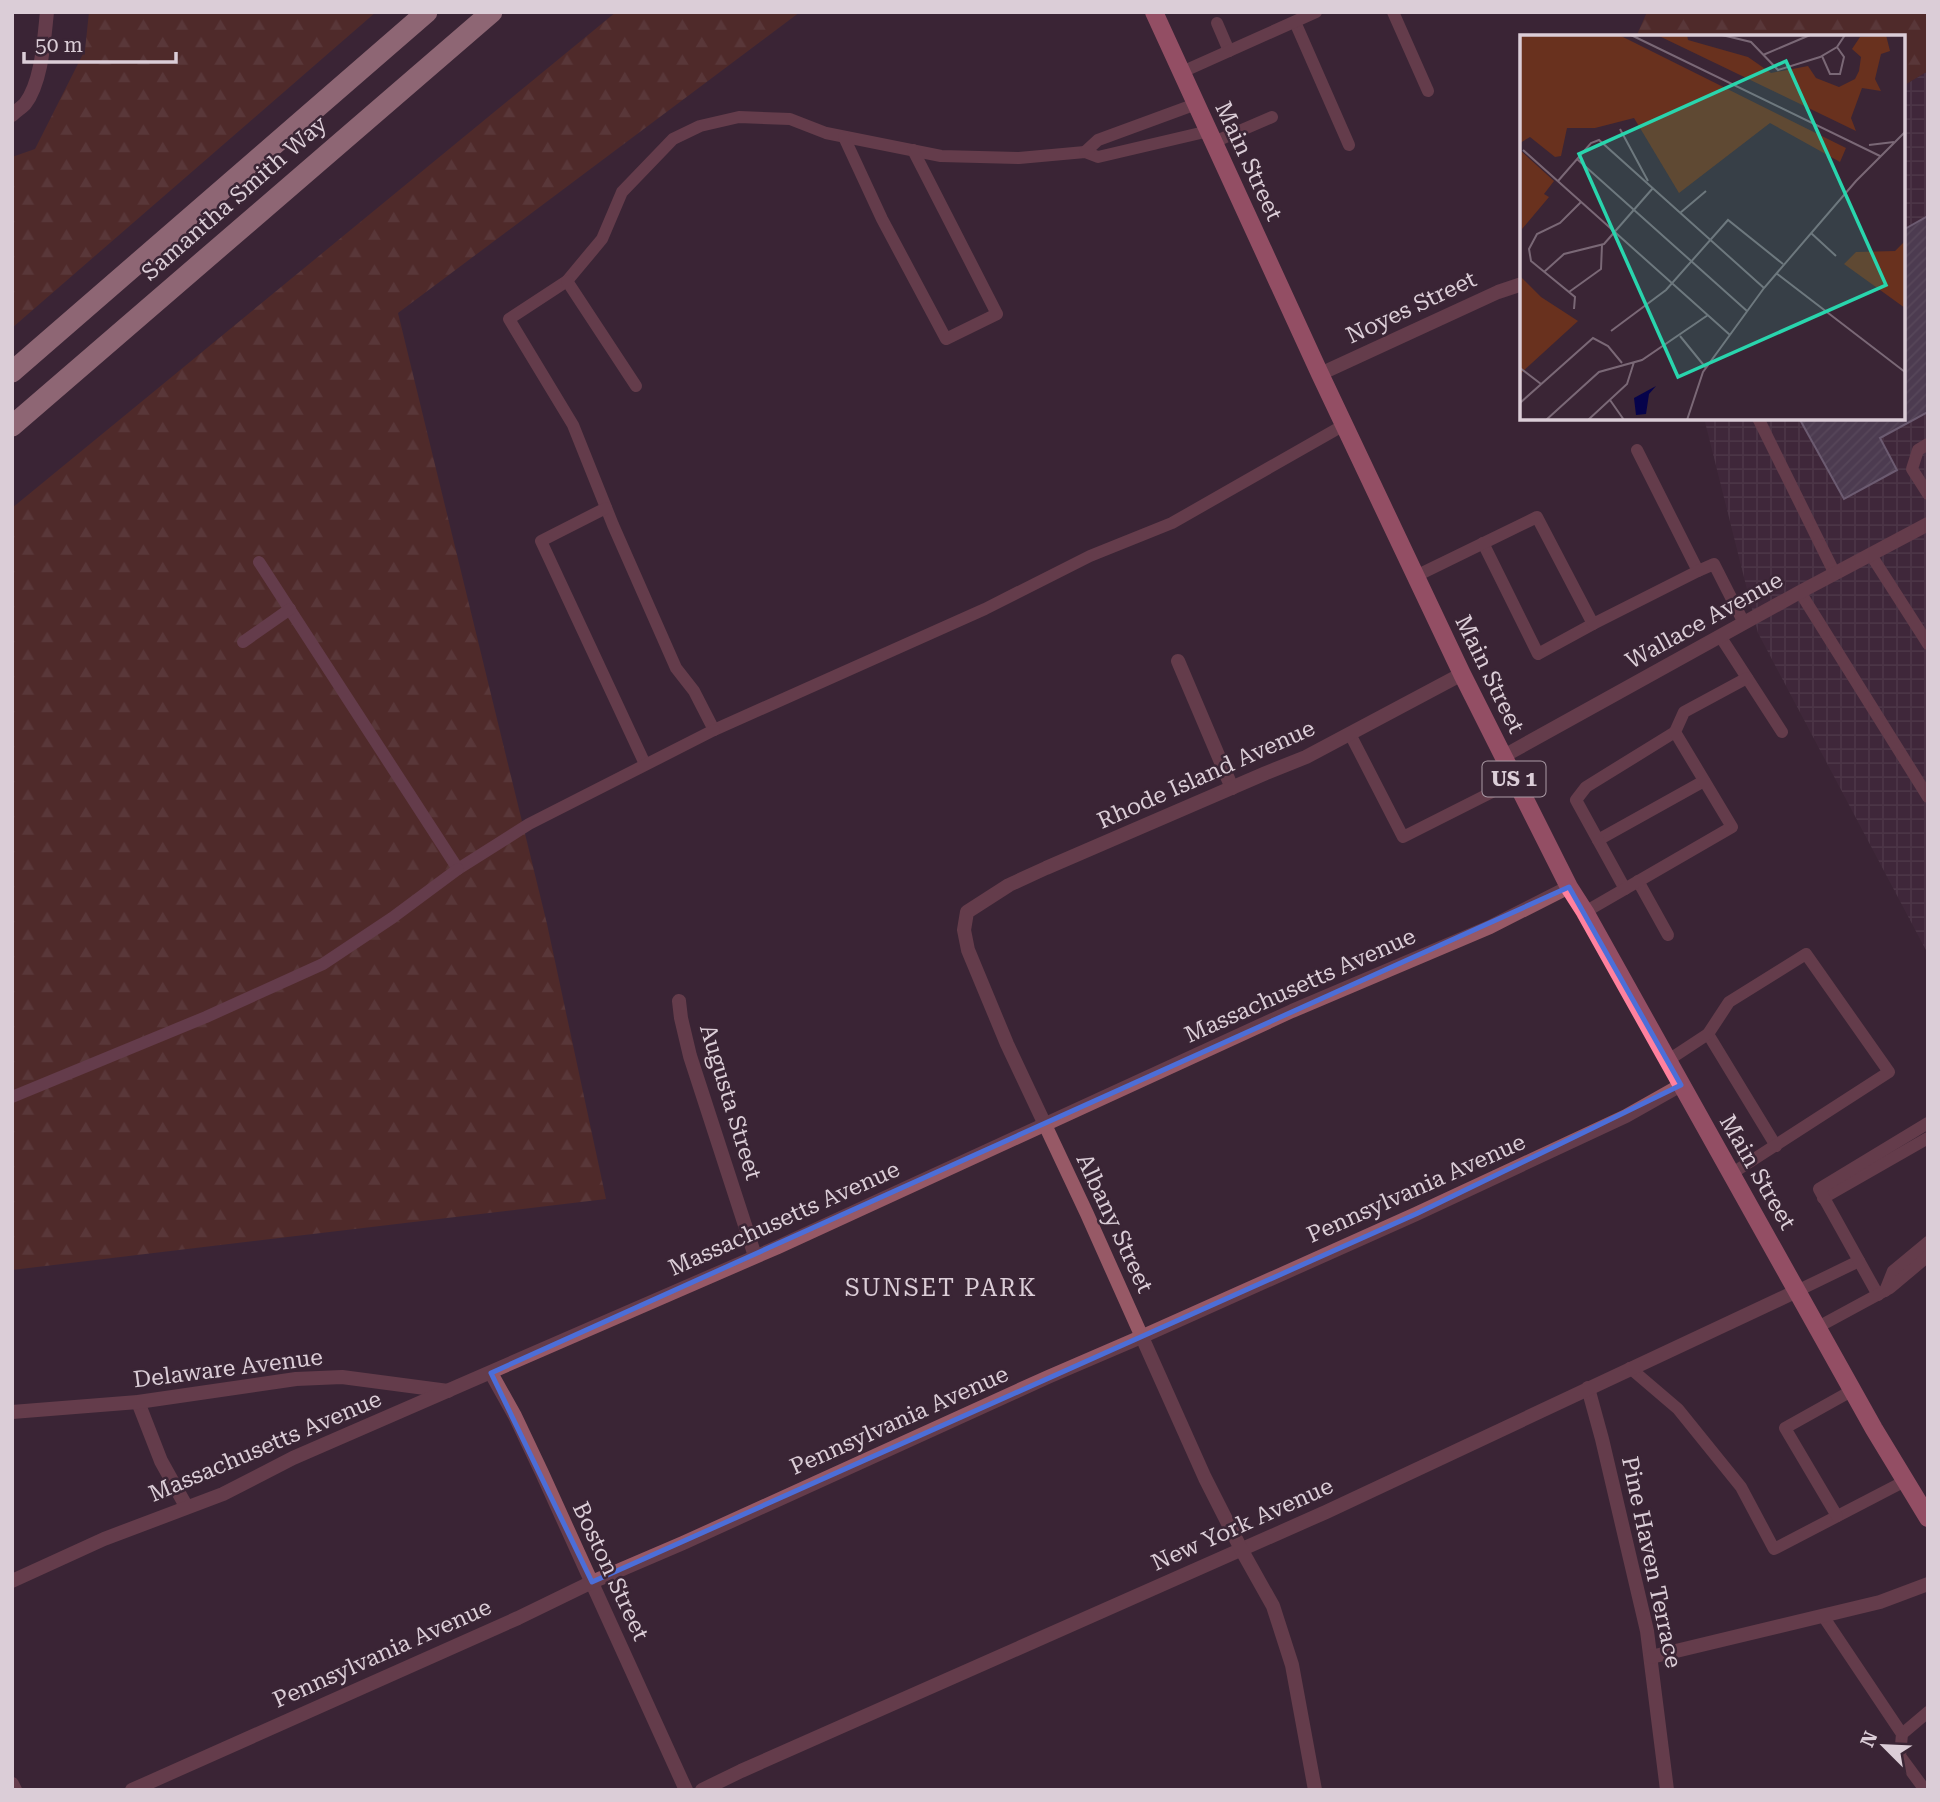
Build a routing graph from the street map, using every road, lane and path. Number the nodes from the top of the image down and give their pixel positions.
1 (47, 12) edge
2 (427, 12) edge
3 (492, 12) edge
4 (1154, 12) edge
5 (1316, 12) edge
6 (1393, 12) edge
7 (1295, 22) junction
8 (1217, 23) dead end
9 (1229, 51) junction
10 (1182, 72) junction
11 (1428, 92) dead end
12 (1196, 104) junction
13 (12, 115) edge
14 (1272, 117) dead end
15 (844, 137) junction
16 (1211, 137) junction
17 (1349, 145) dead end
18 (913, 150) junction
19 (1085, 152) junction
20 (567, 281) junction
21 (1520, 285) edge
22 (12, 372) edge
23 (1320, 374) junction
24 (636, 386) dead end
25 (1759, 420) edge
26 (1345, 425) junction
27 (12, 426) edge
28 (1928, 444) edge
29 (1637, 450) dead end
30 (1928, 494) edge
31 (606, 509) junction
32 (1928, 524) edge
33 (1483, 543) junction
34 (1871, 555) junction
35 (259, 562) dead end
36 (1698, 571) junction
37 (1835, 574) junction
38 (1416, 576) junction
39 (1800, 592) junction
40 (290, 610) junction
41 (1744, 623) junction
42 (1594, 624) junction
43 (1720, 636) junction
44 (243, 642) dead end
45 (1928, 644) edge
46 (1178, 661) dead end
47 (1462, 674) junction
48 (1747, 678) junction
49 (713, 730) junction
50 (1675, 732) junction
51 (1782, 732) dead end
52 (1350, 734) junction
53 (1502, 757) junction
54 (645, 764) junction
55 (1514, 780) junction
56 (1704, 781) junction
57 (1231, 789) junction
58 (1928, 797) edge
59 (1598, 840) junction
60 (458, 869) junction
61 (1639, 881) junction
62 (1569, 887) junction
63 (1625, 889) junction
64 (967, 912) joint
65 (1585, 912) junction
66 (1668, 935) dead end
67 (679, 1001) dead end
68 (1708, 1034) junction
69 (1667, 1061) junction
70 (1681, 1086) junction
71 (12, 1097) edge
72 (1928, 1123) edge
73 (1044, 1125) junction
74 (1928, 1138) edge
75 (1776, 1146) junction
76 (1731, 1174) junction
77 (1824, 1198) junction
78 (1928, 1242) edge
79 (755, 1256) junction
80 (1928, 1256) edge
81 (1859, 1261) junction
82 (1797, 1291) junction
83 (1881, 1293) junction
84 (1818, 1327) junction
85 (1141, 1337) junction
86 (1630, 1368) junction
87 (491, 1373) junction
88 (1588, 1388) junction
89 (1853, 1390) junction
90 (449, 1391) junction
91 (138, 1402) junction
92 (12, 1412) edge
93 (1905, 1481) junction
94 (186, 1506) junction
95 (1838, 1516) junction
96 (1928, 1518) edge
97 (1241, 1549) junction
98 (12, 1581) edge
99 (592, 1582) junction
100 (1928, 1584) edge
101 (1823, 1616) junction
102 (1651, 1657) junction
103 (1928, 1712) edge
104 (1902, 1734) junction
105 (12, 1784) edge
106 (15, 1790) edge
107 (132, 1790) edge
108 (686, 1790) edge
109 (702, 1790) edge
110 (1315, 1790) edge
111 (1667, 1790) edge
112 (1925, 1790) edge

1 - 13 street
2 - 22 highway, Samantha Smith Way
3 - 27 highway, Samantha Smith Way
4 - 10 main road, Main Street / US 1
5 - 7 lane
6 - 11 lane
7 - 9 lane
7 - 17 lane
8 - 9 lane
9 - 10 lane
10 - 12 main road, Main Street / US 1
12 - 16 main road, Main Street / US 1
12 - 19 lane
14 - 16 lane
15 - 18 lane
15 - 18 lane
15 - 20 lane
16 - 19 lane
16 - 23 main road, Main Street / US 1
18 - 19 lane
20 - 24 lane
20 - 31 lane
21 - 23 street, Noyes Street
23 - 26 main road, Main Street / US 1
25 - 37 lane
26 - 38 main road, Main Street / US 1
26 - 49 lane
28 - 30 lane
29 - 36 lane
31 - 49 lane
31 - 54 lane
32 - 34 street, Wallace Avenue
33 - 38 lane
33 - 42 lane
33 - 42 lane
34 - 37 street, Wallace Avenue
34 - 45 lane
35 - 40 lane
36 - 41 lane
36 - 42 lane
37 - 39 street, Wallace Avenue
38 - 47 main road, Main Street / US 1
39 - 41 street, Wallace Avenue
39 - 58 lane
40 - 44 lane
40 - 60 lane
41 - 43 street, Wallace Avenue
43 - 48 lane
43 - 53 street, Wallace Avenue
46 - 57 street
47 - 52 street, Rhode Island Avenue
47 - 53 main road, Main Street / US 1
48 - 50 lane
48 - 51 lane
49 - 54 lane
50 - 56 lane
50 - 59 lane
52 - 55 lane
52 - 57 street, Rhode Island Avenue
53 - 55 main road, Main Street / US 1
54 - 60 lane
55 - 62 main road, Main Street / US 1
56 - 59 lane
56 - 61 lane
57 - 64 street, Rhode Island Avenue
59 - 63 lane
60 - 71 lane
61 - 63 lane
61 - 66 lane
62 - 65 main road, Main Street / US 1
62 - 73 street, Massachusetts Avenue
63 - 65 lane
64 - 73 street, Albany Street
65 - 69 main road, Main Street / US 1
67 - 79 street, Augusta Street
68 - 69 lane
68 - 75 lane
68 - 75 lane
69 - 70 main road, Main Street / US 1
70 - 76 main road, Main Street / US 1
70 - 85 street, Pennsylvania Avenue
72 - 77 lane
73 - 79 street, Massachusetts Avenue
73 - 85 street, Albany Street
74 - 77 lane
75 - 76 lane
76 - 82 main road, Main Street / US 1
77 - 81 lane
78 - 83 lane
79 - 87 street, Massachusetts Avenue
80 - 83 lane
81 - 82 lane
81 - 83 lane
82 - 84 main road, Main Street / US 1
82 - 86 street, New York Avenue
83 - 84 lane
84 - 89 main road, Main Street / US 1
85 - 97 street, Albany Street
85 - 99 street, Pennsylvania Avenue
86 - 88 street, New York Avenue
86 - 95 lane
87 - 90 street, Massachusetts Avenue
87 - 99 street, Boston Street
88 - 97 street, New York Avenue
88 - 102 street, Pine Haven Terrace
89 - 93 main road, Main Street / US 1
89 - 95 lane
90 - 91 street, Delaware Avenue
90 - 94 street, Massachusetts Avenue
91 - 92 street, Delaware Avenue
91 - 94 street
93 - 95 lane
93 - 96 main road, Main Street / US 1
94 - 98 street, Massachusetts Avenue
97 - 109 street, New York Avenue
97 - 110 street, Albany Street
99 - 107 street, Pennsylvania Avenue
99 - 108 street, Boston Street
100 - 101 street
101 - 102 street
101 - 104 lane
102 - 111 street, Pine Haven Terrace
103 - 104 lane
104 - 112 lane
105 - 106 street

